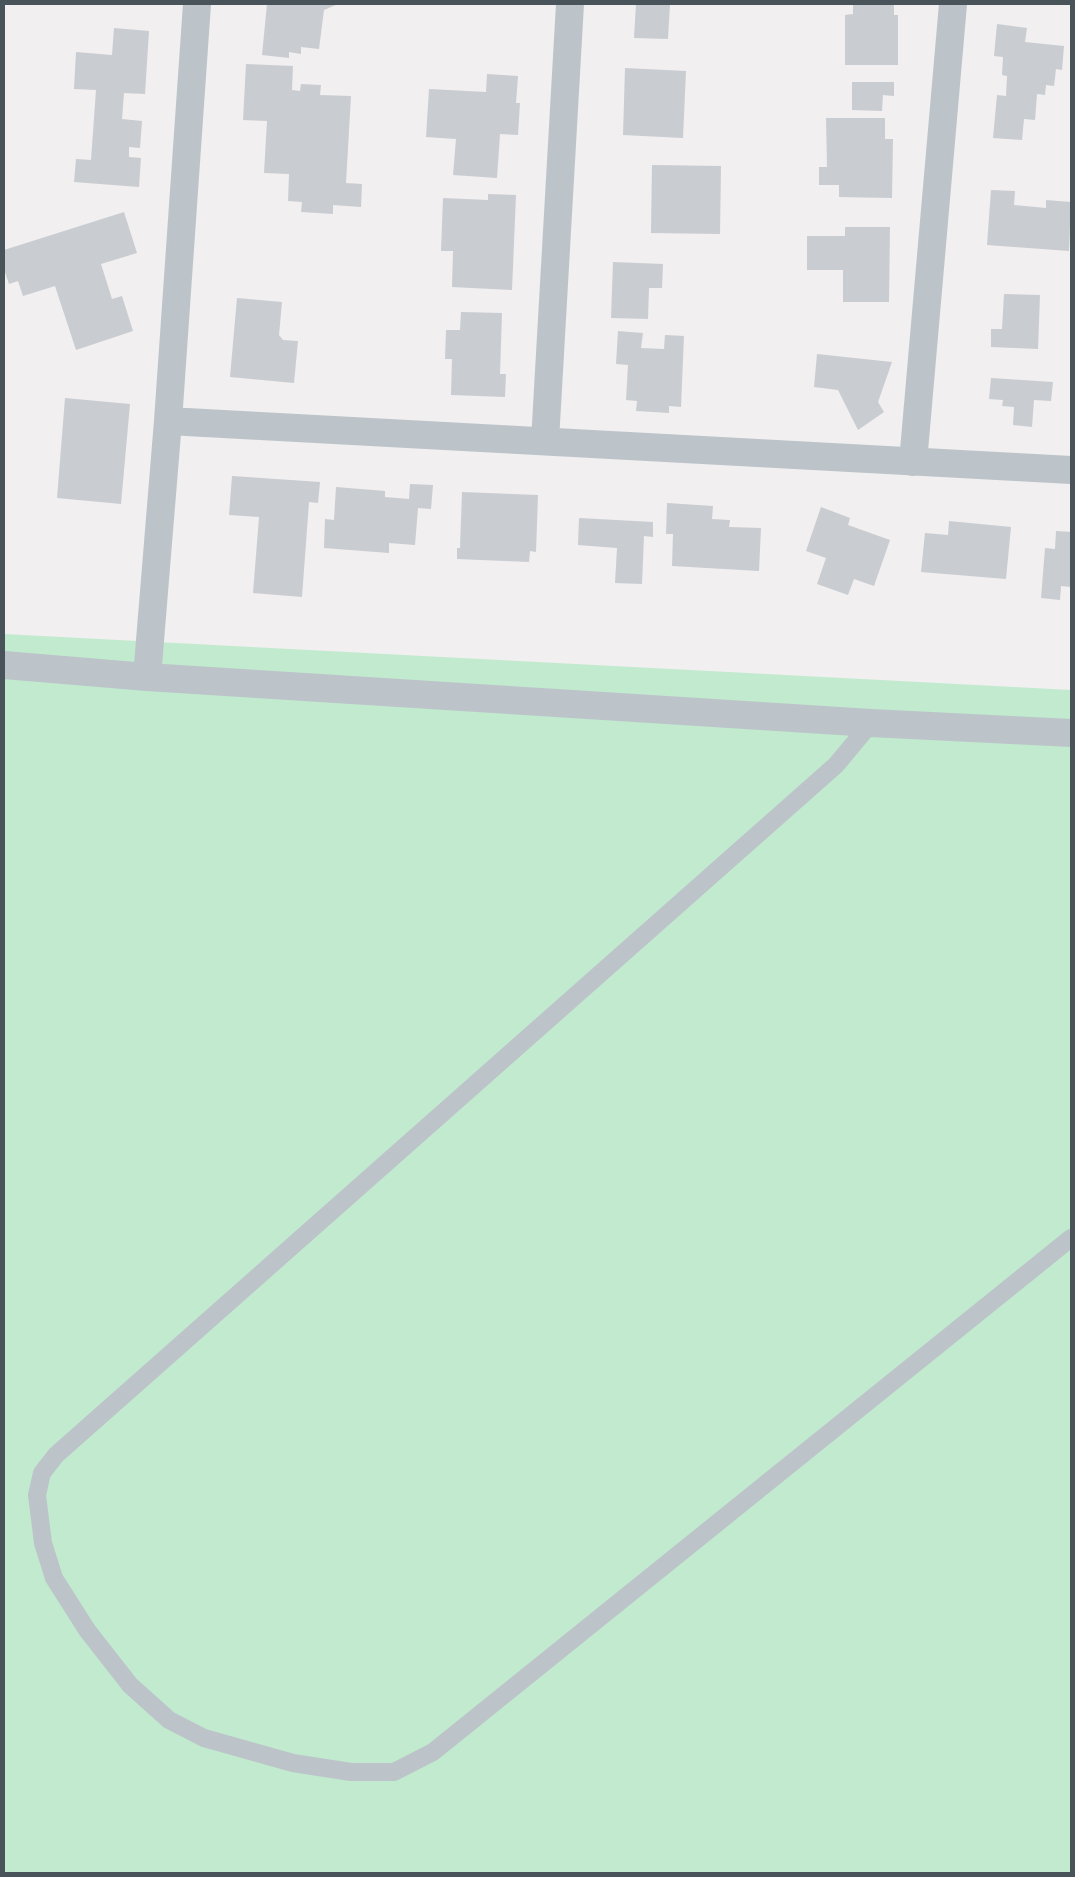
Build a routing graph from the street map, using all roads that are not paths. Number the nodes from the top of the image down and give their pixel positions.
1 (197, 4) edge
2 (570, 4) edge
3 (953, 4) edge
4 (168, 421) junction
5 (545, 441) junction
6 (914, 462) junction
7 (1071, 470) edge
8 (4, 665) edge
9 (147, 677) junction
10 (871, 723) junction
11 (1071, 733) edge
12 (1071, 1238) edge

1 - 4 street
2 - 5 street
3 - 6 street
4 - 5 street
4 - 9 street
5 - 6 street
6 - 7 street
8 - 9 street
9 - 10 street
10 - 11 street
10 - 12 lane

